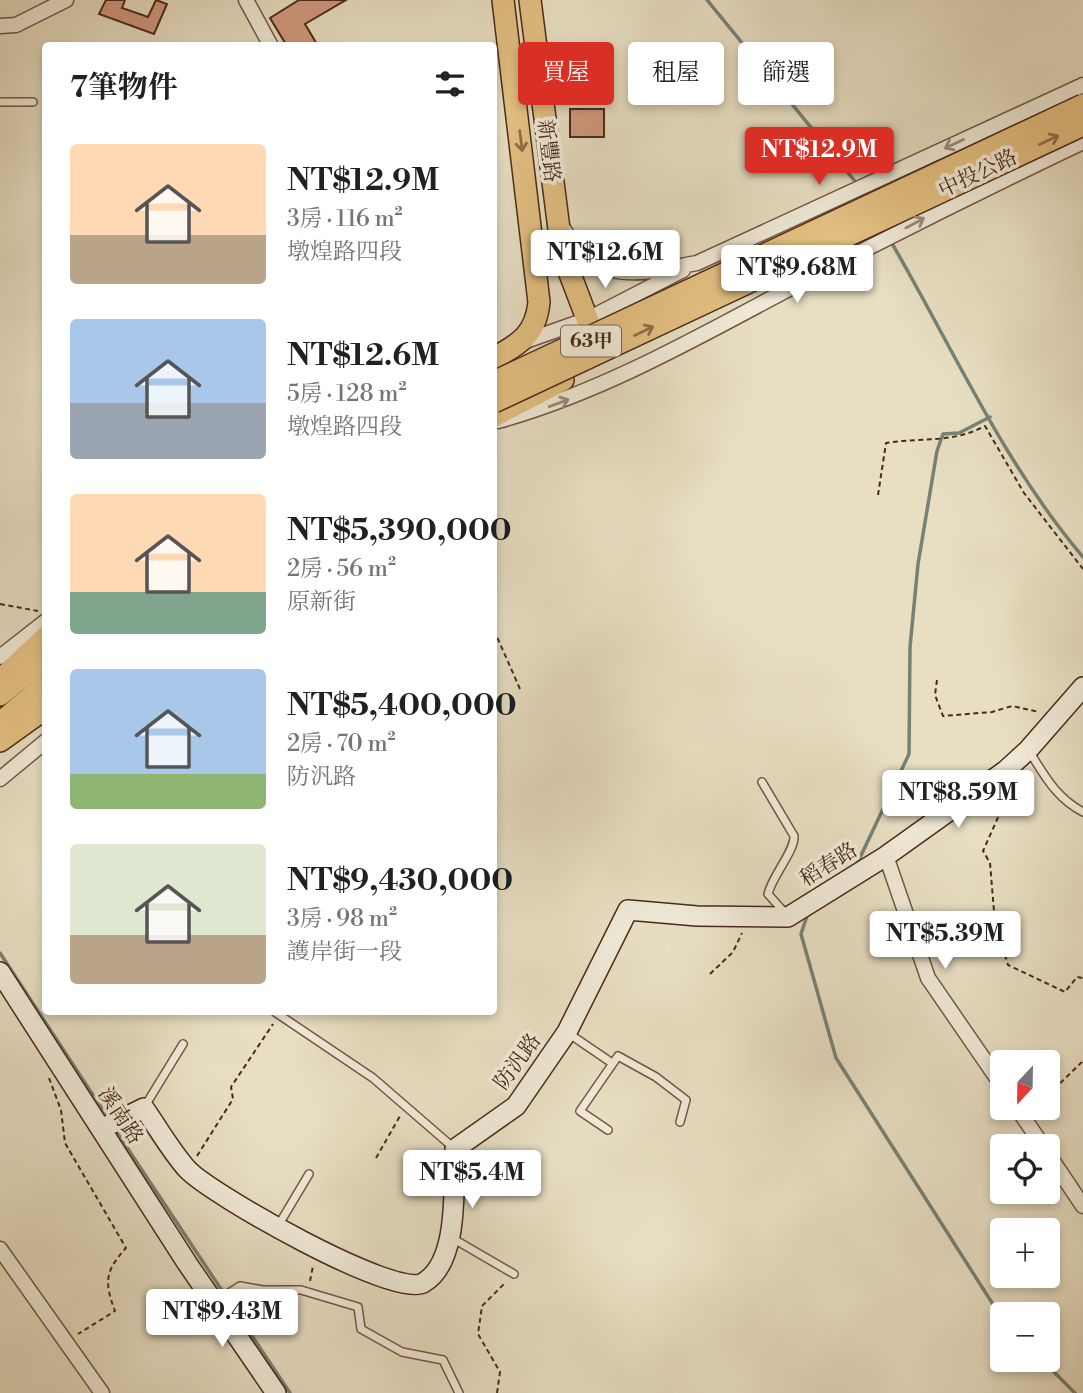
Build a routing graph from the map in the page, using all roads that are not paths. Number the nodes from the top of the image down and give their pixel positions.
1 (66, 0) edge
2 (246, 0) edge
3 (530, 4) edge
4 (504, 5) edge
5 (0, 26) edge
6 (269, 42) edge
7 (1083, 85) edge
8 (0, 102) edge
9 (33, 102) dead end
10 (1083, 105) edge
11 (1083, 125) edge
12 (1083, 142) edge
13 (922, 159) junction
14 (944, 208) junction
15 (557, 219) junction
16 (697, 262) junction
17 (588, 319) junction
18 (523, 342) junction
19 (497, 356) edge
20 (497, 381) edge
21 (497, 401) edge
22 (497, 414) edge
23 (497, 421) edge
24 (42, 639) edge
25 (42, 640) edge
26 (42, 641) edge
27 (42, 642) edge
28 (0, 657) edge
29 (0, 674) edge
30 (0, 680) edge
31 (42, 687) edge
32 (1083, 687) edge
33 (0, 695) edge
34 (42, 713) edge
35 (42, 714) edge
36 (0, 723) edge
37 (0, 741) edge
38 (42, 744) edge
39 (1028, 750) junction
40 (0, 751) edge
41 (0, 779) edge
42 (762, 782) dead end
43 (1083, 812) edge
44 (886, 856) junction
45 (788, 916) junction
46 (0, 972) edge
47 (280, 1015) edge
48 (567, 1032) junction
49 (183, 1044) dead end
50 (612, 1063) junction
51 (990, 1068) edge
52 (144, 1108) junction
53 (680, 1122) dead end
54 (101, 1129) junction
55 (608, 1130) dead end
56 (454, 1149) junction
57 (1060, 1172) edge
58 (309, 1174) dead end
59 (1083, 1206) edge
60 (277, 1227) junction
61 (451, 1238) junction
62 (0, 1249) edge
63 (514, 1274) road end
64 (215, 1302) junction
65 (102, 1393) edge
66 (276, 1393) edge
67 (459, 1393) edge

1 - 5 street
2 - 6 street
3 - 4 main road
3 - 15 main road, 新豐路 / 63甲
4 -> 18 main road, 新豐路 / 63甲
7 -> 13 street
8 - 9 lane
10 - 20 main road, 中投公路, bridge
21 -> 11 main road, 中投公路, bridge
12 - 14 street
13 - 14 street
13 - 16 street
23 -> 14 street
15 - 16 street
15 - 17 main road, 63甲
16 - 17 street
17 - 18 street
17 - 22 main road, 63甲
18 - 19 main road
24 - 28 street
25 - 29 street
26 - 30 main road
27 - 33 main road
31 - 36 main road
32 - 39 street, 稻春路
34 - 37 main road
35 - 40 street
38 - 41 street
39 - 43 lane
39 - 44 street, 稻春路
42 - 45 lane
44 - 45 street, 稻春路
44 - 51 street
45 - 48 street, 防汎路
46 - 54 street, 溪南路
47 - 56 lane
48 - 50 lane
48 - 56 street, 防汎路
49 - 52 lane
50 - 53 lane
50 - 55 lane
52 - 54 street
52 - 60 street
54 - 64 street, 溪南路
56 - 61 street
57 - 59 street
58 - 60 lane
60 - 61 street
61 - 63 lane
62 - 65 street
64 - 66 street, 溪南路
64 - 67 lane

